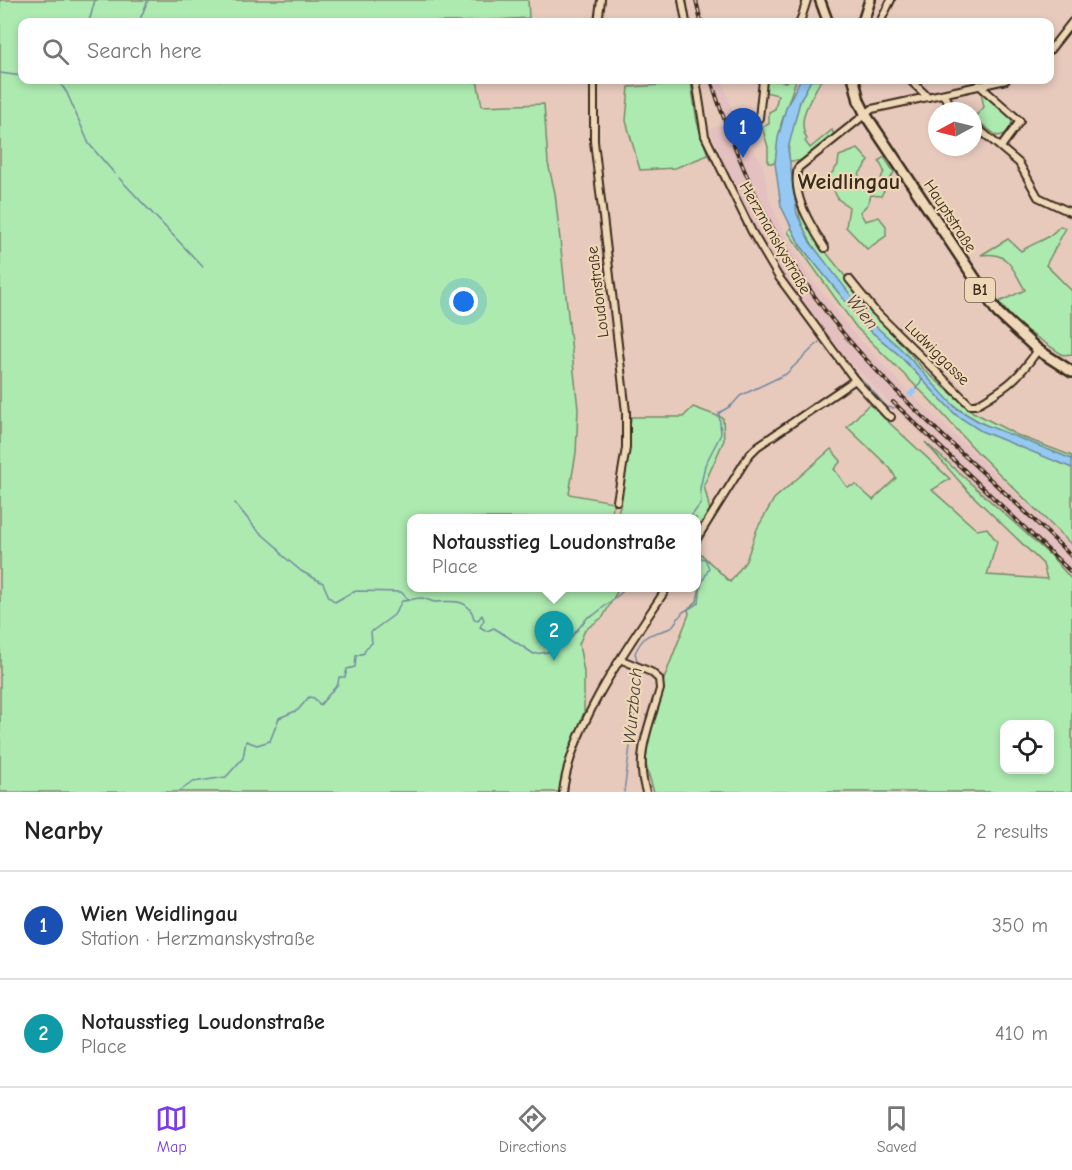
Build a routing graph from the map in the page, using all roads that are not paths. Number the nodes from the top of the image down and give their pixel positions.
1 (602, 0) edge
2 (682, 0) edge
3 (807, 0) edge
4 (820, 0) edge
5 (870, 0) edge
6 (891, 0) edge
7 (599, 18) edge
8 (685, 18) edge
9 (801, 18) edge
10 (826, 18) edge
11 (865, 18) edge
12 (882, 18) edge
13 (1072, 22) edge
14 (1054, 45) edge
15 (594, 84) edge
16 (697, 84) edge
17 (763, 84) edge
18 (855, 84) edge
19 (914, 84) edge
20 (985, 84) edge
21 (980, 85) junction
22 (942, 94) junction
23 (928, 97) junction
24 (949, 102) edge
25 (866, 114) junction
26 (759, 118) dead end
27 (982, 131) edge
28 (1001, 147) junction
29 (1072, 213) edge
30 (825, 248) dead end
31 (849, 279) dead end
32 (1038, 350) junction
33 (1072, 372) edge
34 (855, 380) junction
35 (891, 417) dead end
36 (617, 501) dead end
37 (701, 532) edge
38 (664, 592) edge
39 (622, 660) junction
40 (563, 792) edge
41 (646, 792) edge

1 - 7 street
2 - 8 street
3 - 9 street
4 - 10 main road
5 - 11 main road
6 - 12 street
13 - 14 street
15 - 36 street, Loudonstraße
16 - 34 street, Herzmanskystraße
17 - 26 street
18 - 25 main road, B1
19 - 23 street
20 - 21 street
21 - 22 street
21 - 28 street
22 - 23 street
22 - 24 street
23 - 25 street
25 - 30 street
25 - 32 main road, Hauptstraße / B1
27 - 28 street
28 - 29 street
31 - 32 street, Ludwiggasse
32 - 33 main road, Hauptstraße / B1
34 - 35 street, Herzmanskystraße
34 - 37 street
38 - 39 street
39 - 40 street
39 - 41 street

